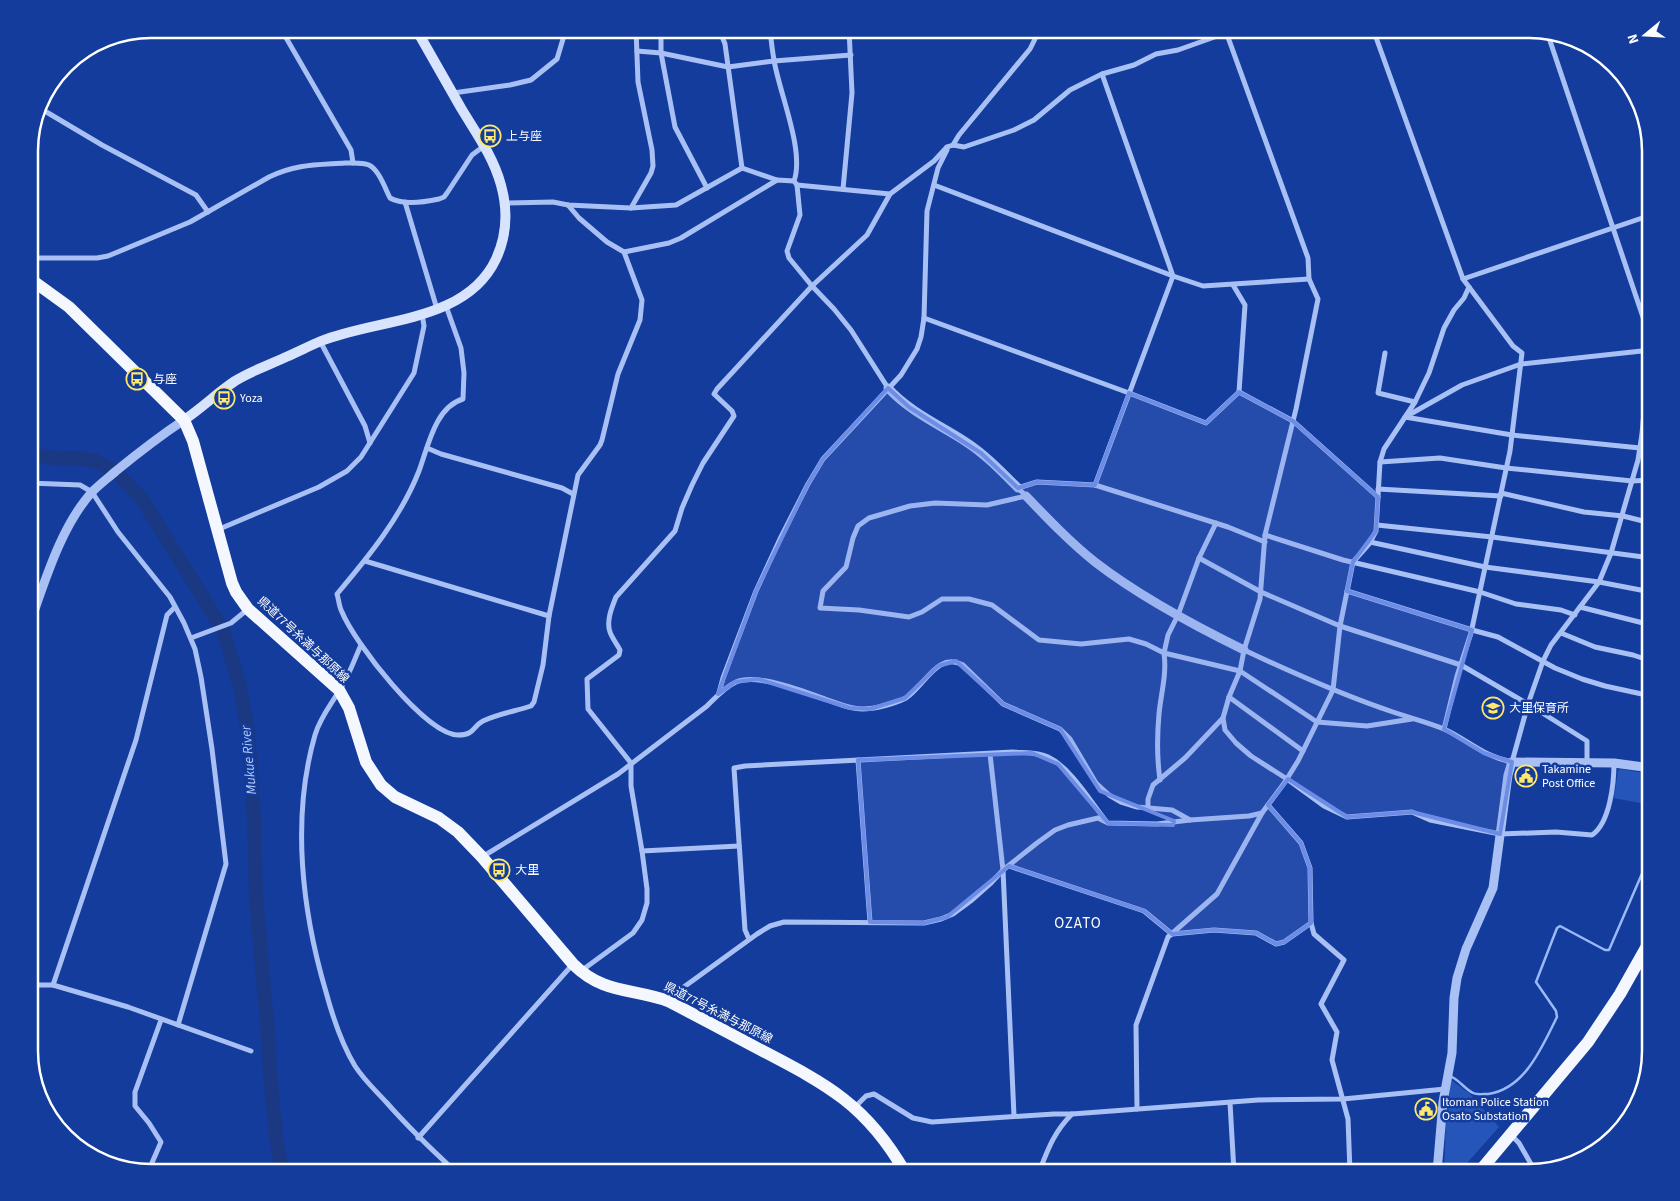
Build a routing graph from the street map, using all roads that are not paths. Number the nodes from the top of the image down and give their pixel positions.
1 (286, 38) edge
2 (421, 38) edge
3 (563, 38) edge
4 (636, 38) edge
5 (661, 38) edge
6 (723, 38) edge
7 (771, 38) edge
8 (850, 38) edge
9 (1036, 38) edge
10 (1208, 38) edge
11 (1229, 38) edge
12 (1376, 38) edge
13 (1549, 39) edge
14 (637, 51) junction
15 (661, 53) junction
16 (851, 54) junction
17 (774, 61) junction
18 (728, 67) junction
19 (1102, 74) junction
20 (453, 92) junction
21 (44, 111) edge
22 (484, 145) junction
23 (953, 145) junction
24 (947, 146) junction
25 (353, 162) junction
26 (742, 168) junction
27 (777, 180) junction
28 (795, 183) junction
29 (934, 185) junction
30 (708, 188) junction
31 (843, 189) junction
32 (890, 194) junction
33 (405, 202) junction
34 (505, 204) junction
35 (568, 205) junction
36 (631, 208) junction
37 (208, 212) junction
38 (1642, 218) edge
39 (1614, 228) junction
40 (624, 252) junction
41 (38, 258) edge
42 (1173, 276) junction
43 (1309, 279) junction
44 (1463, 279) junction
45 (38, 285) edge
46 (1233, 285) junction
47 (812, 286) junction
48 (1469, 287) junction
49 (442, 307) junction
50 (1642, 311) edge
51 (422, 314) junction
52 (924, 318) junction
53 (320, 342) junction
54 (1642, 351) edge
55 (1385, 353) dead end
56 (1521, 364) junction
57 (888, 388) junction
58 (1238, 392) junction
59 (1129, 393) junction
60 (1415, 402) junction
61 (1405, 417) junction
62 (184, 420) junction
63 (1293, 421) junction
64 (1642, 429) edge
65 (1512, 435) junction
66 (370, 443) junction
67 (427, 448) junction
68 (1640, 448) junction
69 (1380, 462) junction
70 (1506, 468) junction
71 (1642, 480) edge
72 (1632, 481) junction
73 (38, 483) edge
74 (1095, 485) junction
75 (1018, 488) junction
76 (95, 489) junction
77 (1378, 490) junction
78 (573, 494) junction
79 (1501, 495) junction
80 (1026, 496) junction
81 (1378, 497) junction
82 (1623, 516) junction
83 (1642, 521) edge
84 (1216, 523) junction
85 (1377, 525) junction
86 (217, 530) junction
87 (1265, 535) junction
88 (1492, 537) junction
89 (1265, 542) junction
90 (1370, 542) junction
91 (1611, 553) junction
92 (1642, 557) edge
93 (1199, 558) junction
94 (365, 561) junction
95 (1353, 562) junction
96 (1485, 568) junction
97 (1599, 582) junction
98 (1642, 590) edge
99 (1347, 591) junction
100 (1261, 592) junction
101 (1480, 592) junction
102 (38, 601) edge
103 (175, 607) junction
104 (1580, 607) junction
105 (248, 608) junction
106 (1575, 614) junction
107 (1178, 615) junction
108 (549, 616) junction
109 (1642, 623) edge
110 (1340, 626) junction
111 (1472, 630) junction
112 (1561, 633) junction
113 (194, 637) junction
114 (360, 644) junction
115 (1244, 650) junction
116 (1164, 653) junction
117 (1642, 658) edge
118 (1543, 661) junction
119 (1461, 665) junction
120 (1240, 671) junction
121 (339, 690) junction
122 (1333, 690) junction
123 (718, 694) junction
124 (1642, 694) edge
125 (1229, 697) junction
126 (1528, 704) junction
127 (1223, 718) junction
128 (1414, 719) junction
129 (1316, 722) junction
130 (1444, 729) junction
131 (1303, 751) junction
132 (990, 754) junction
133 (858, 760) junction
134 (1512, 762) junction
135 (631, 763) junction
136 (1587, 763) junction
137 (1614, 763) junction
138 (1642, 766) edge
139 (1287, 779) junction
140 (1160, 780) junction
141 (1268, 805) junction
142 (1148, 808) junction
143 (1262, 813) junction
144 (1190, 820) junction
145 (1108, 823) junction
146 (1500, 834) junction
147 (739, 846) junction
148 (642, 851) junction
149 (482, 857) junction
150 (1009, 866) junction
151 (1003, 870) junction
152 (870, 922) junction
153 (1311, 922) junction
154 (1172, 934) junction
155 (749, 939) junction
156 (1642, 955) edge
157 (577, 968) junction
158 (38, 985) edge
159 (53, 985) junction
160 (668, 1002) junction
161 (161, 1020) junction
162 (178, 1025) junction
163 (251, 1051) dead end
164 (1445, 1089) junction
165 (1343, 1098) junction
166 (1230, 1103) junction
167 (855, 1107) junction
168 (1137, 1109) junction
169 (1072, 1114) junction
170 (1014, 1116) junction
171 (1510, 1135) junction
172 (418, 1138) junction
173 (151, 1164) edge
174 (447, 1164) edge
175 (900, 1164) edge
176 (1042, 1164) edge
177 (1234, 1164) edge
178 (1350, 1164) edge
179 (1438, 1164) edge
180 (1486, 1164) edge
181 (1531, 1164) edge

1 - 25 street
2 - 20 main road
3 - 20 street
4 - 14 street
5 - 15 street
6 - 18 street
7 - 17 street
8 - 16 street
9 - 23 street
10 - 19 street
11 - 43 street
12 - 44 street
13 - 39 street
14 - 15 street
14 - 36 street
15 - 18 street
15 - 30 street
16 - 17 street
16 - 31 street
17 - 18 street
17 - 28 street
18 - 26 street
19 - 23 street
19 - 42 street
20 - 22 main road
21 - 37 street
22 - 33 street
22 - 34 main road
23 - 24 street
24 - 29 street
24 - 32 street
25 - 33 street
25 - 37 street
26 - 27 street
26 - 30 street
27 - 28 street
27 - 40 street
28 - 31 street
28 - 47 street
29 - 42 street
29 - 52 street
30 - 36 street
31 - 32 street
32 - 47 street
33 - 49 street
34 - 35 street
34 - 49 main road
35 - 36 street
35 - 40 street
37 - 41 street
38 - 39 street
39 - 44 street
39 - 50 street
40 - 78 street
42 - 46 street
42 - 59 street
43 - 46 street
43 - 63 street
44 - 48 street
45 - 62 main road, 県道77号糸満与那原線
46 - 58 street
47 - 57 street
47 - 135 street
48 - 56 street
48 - 60 street
49 - 51 main road
49 - 67 street
51 - 53 main road
51 - 66 street
52 - 57 street
52 - 59 street
53 - 62 main road
53 - 66 street
54 - 56 street
55 - 60 street
56 - 61 street
56 - 65 street
57 - 75 street
57 - 123 street
58 - 59 street
58 - 63 street
59 - 74 street
60 - 61 street
61 - 65 street
61 - 69 street
62 - 76 street
62 - 86 main road, 県道77号糸満与那原線
63 - 81 street
63 - 87 street
64 - 68 street
65 - 68 street
65 - 70 street
66 - 86 street
67 - 78 street
67 - 94 street
68 - 72 street
69 - 70 street
69 - 77 street
70 - 72 street
70 - 79 street
71 - 72 street
72 - 82 street
73 - 76 street
74 - 75 street
74 - 84 street
75 - 80 street
76 - 102 street
76 - 103 street
77 - 79 street
77 - 81 street
78 - 108 street
79 - 82 street
79 - 88 street
80 - 107 street
80 - 116 street
81 - 85 street
82 - 83 street
82 - 91 street
84 - 89 street
84 - 93 street
85 - 88 street
85 - 90 street
86 - 105 main road, 県道77号糸満与那原線
87 - 89 street
87 - 95 street
88 - 91 street
88 - 96 street
89 - 100 street
90 - 95 street
90 - 96 street
91 - 92 street
91 - 97 street
93 - 100 street
93 - 107 street
94 - 108 street
94 - 114 street
95 - 99 street
95 - 101 street
96 - 97 street
96 - 101 street
97 - 98 street
97 - 104 street
99 - 110 street
99 - 111 street
100 - 110 street
100 - 115 street
101 - 106 street
101 - 111 street
103 - 113 street
103 - 159 street
104 - 106 street
104 - 109 street
105 - 113 street
105 - 121 main road, 県道77号糸満与那原線
106 - 112 street
107 - 115 street
107 - 116 street
108 - 114 street
110 - 119 street
110 - 122 street
111 - 118 street
111 - 119 street
112 - 117 street
112 - 118 street
113 - 162 street
114 - 121 street
115 - 120 street
115 - 122 street
116 - 120 street
116 - 140 street
118 - 124 street
118 - 126 street
119 - 126 street
119 - 130 street
120 - 125 street
120 - 129 street
121 - 149 main road, 県道77号糸満与那原線
121 - 172 street
122 - 128 street
122 - 129 street
123 - 135 street
123 - 142 street
125 - 127 street
125 - 131 street
126 - 134 street
126 - 136 street
127 - 139 street
127 - 140 street
128 - 129 street
128 - 130 street
129 - 131 street
130 - 134 street
131 - 139 street
132 - 133 street
132 - 145 street
132 - 151 street
133 - 147 street
133 - 152 street
134 - 136 street
134 - 146 street
135 - 148 street
135 - 149 street
136 - 137 street
137 - 138 street
137 - 146 street
139 - 141 street
139 - 146 street
140 - 142 street
141 - 143 street
141 - 153 street
142 - 144 street
143 - 144 street
143 - 154 street
144 - 145 street
145 - 150 street
146 - 164 street
147 - 148 street
147 - 155 street
148 - 157 street
149 - 157 main road, 県道77号糸満与那原線
150 - 151 street
150 - 154 street
151 - 152 street
151 - 170 street
152 - 155 street
153 - 154 street
153 - 165 street
154 - 168 street
155 - 160 street
156 - 171 main road
157 - 160 main road, 県道77号糸満与那原線
157 - 172 street
158 - 159 street
159 - 161 street
160 - 167 main road, 県道77号糸満与那原線
161 - 162 street
161 - 173 street
162 - 163 street
164 - 165 street
164 - 179 street
165 - 166 street
165 - 178 street
166 - 168 street
166 - 177 street
167 - 170 street
167 - 175 main road, 県道77号糸満与那原線
168 - 169 street
169 - 170 street
169 - 176 street
171 - 180 main road
171 - 181 street
172 - 174 street

